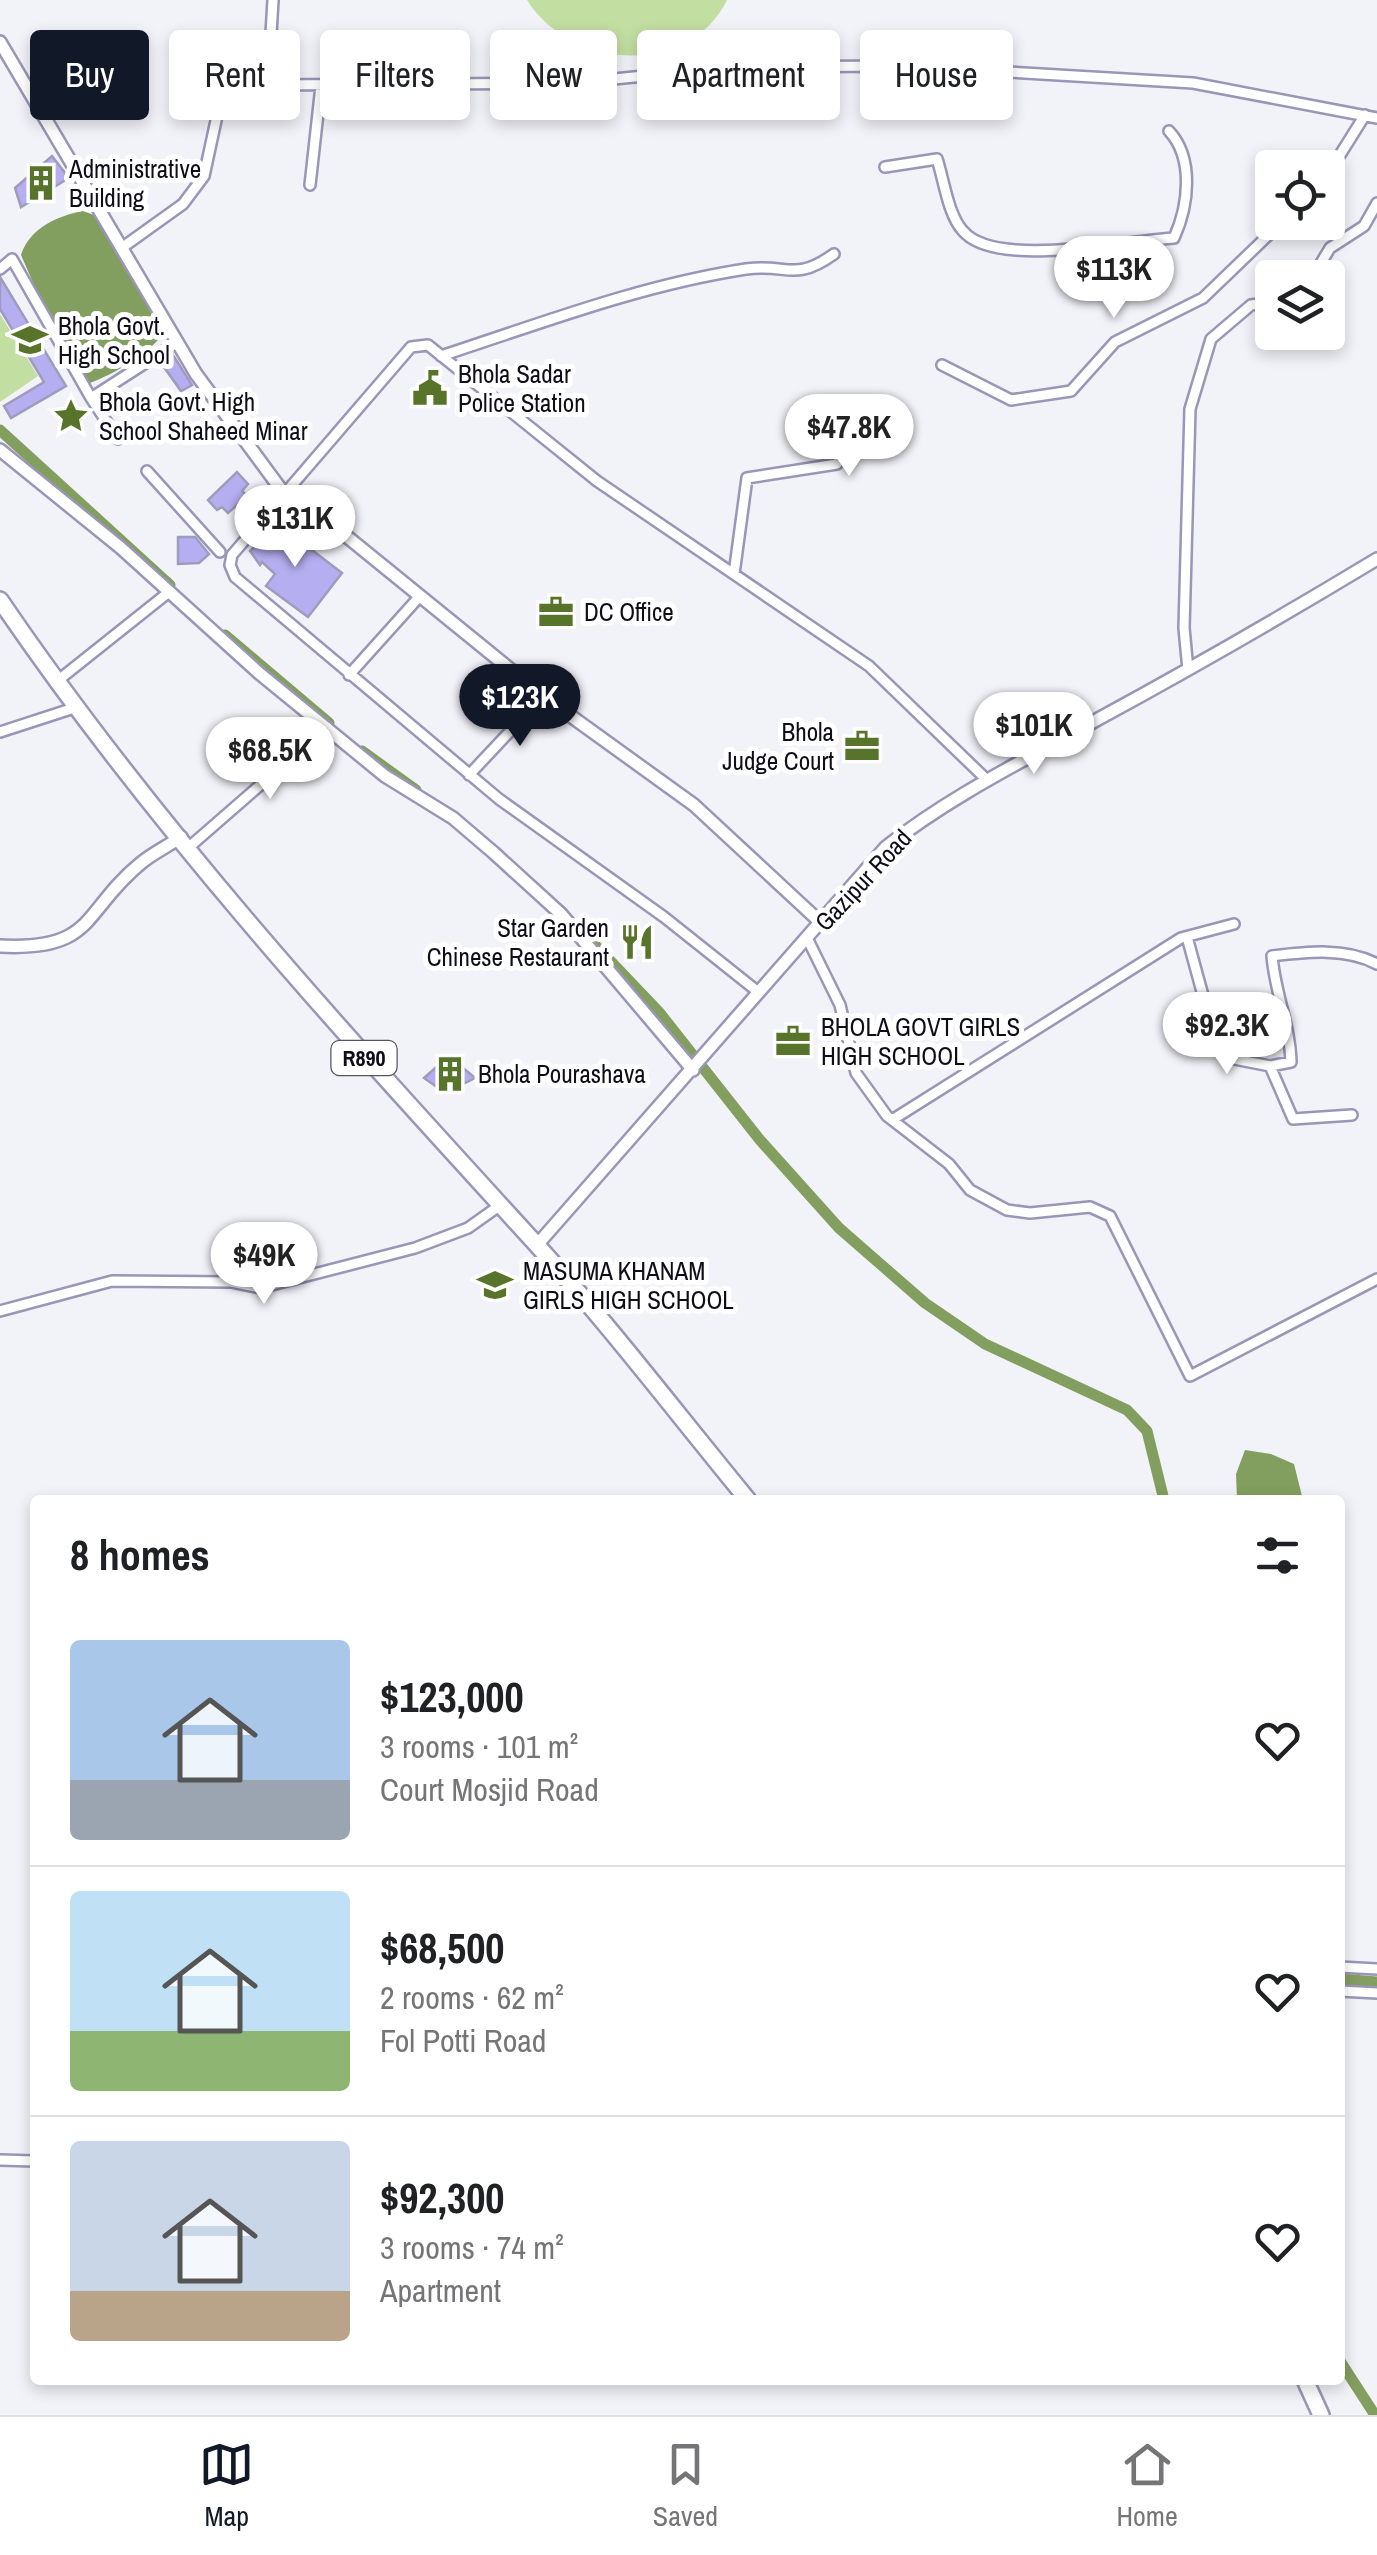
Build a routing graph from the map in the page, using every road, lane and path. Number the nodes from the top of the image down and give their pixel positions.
1 (273, 0) edge
2 (271, 30) edge
3 (0, 42) edge
4 (470, 84) edge
5 (320, 102) edge
6 (1365, 115) junction
7 (1377, 118) edge
8 (219, 120) edge
9 (1168, 131) dead end
10 (1343, 150) edge
11 (885, 167) dead end
12 (310, 185) dead end
13 (1377, 203) edge
14 (1263, 240) edge
15 (124, 247) junction
16 (834, 254) dead end
17 (1323, 260) edge
18 (0, 269) edge
19 (1255, 305) edge
20 (178, 342) junction
21 (441, 356) junction
22 (942, 365) dead end
23 (91, 398) junction
24 (118, 439) dead end
25 (887, 448) dead end
26 (0, 450) edge
27 (147, 472) dead end
28 (286, 495) junction
29 (220, 552) dead end
30 (1377, 559) edge
31 (734, 574) junction
32 (168, 592) junction
33 (420, 596) junction
34 (0, 600) edge
35 (1188, 670) junction
36 (349, 675) junction
37 (56, 682) junction
38 (543, 696) junction
39 (74, 708) junction
40 (327, 727) junction
41 (0, 732) edge
42 (469, 775) junction
43 (986, 779) junction
44 (184, 842) junction
45 (820, 920) junction
46 (1234, 924) dead end
47 (1187, 937) junction
48 (808, 940) junction
49 (0, 946) edge
50 (1377, 964) edge
51 (756, 991) junction
52 (1270, 1066) junction
53 (693, 1070) junction
54 (1352, 1114) dead end
55 (892, 1120) junction
56 (499, 1206) junction
57 (537, 1245) junction
58 (1377, 1279) edge
59 (0, 1310) edge
60 (744, 1495) edge
61 (1345, 1967) edge
62 (1377, 1969) edge
63 (1345, 1991) edge
64 (1377, 1994) edge
65 (0, 2160) edge
66 (30, 2161) edge
67 (1307, 2385) edge
68 (1321, 2415) edge

1 - 2 street
3 - 15 street
4 - 6 street
5 - 12 street
6 - 7 street
6 - 10 street
8 - 15 street
9 - 11 street
13 - 17 street
14 - 22 street
15 - 20 street
16 - 21 street
18 - 23 street
19 - 35 street
20 - 23 street
20 - 28 street
21 - 28 street
21 - 31 street
23 - 24 street
25 - 31 street
26 - 32 street
27 - 29 street
28 - 33 street
28 - 36 street
30 - 35 street, Gazipur Road
31 - 43 street
32 - 37 street
32 - 40 street
33 - 36 street
33 - 38 street
34 - 37 main road, R890
35 - 43 street, Gazipur Road
36 - 42 street
37 - 39 main road, R890
38 - 42 street
38 - 45 street
39 - 41 street
39 - 44 main road, R890
40 - 44 street
40 - 53 street
42 - 51 street
43 - 45 street, Gazipur Road
44 - 49 street
44 - 56 main road, R890
45 - 48 street, Gazipur Road
46 - 47 street
47 - 52 street
47 - 55 street
48 - 51 street, Gazipur Road
48 - 55 street
50 - 52 street
51 - 53 street, Gazipur Road
52 - 54 street
53 - 57 street, Gazipur Road
55 - 58 street
56 - 57 main road, R890
56 - 59 street
57 - 60 main road, R890
61 - 62 street
63 - 64 street
65 - 66 street
67 - 68 main road

